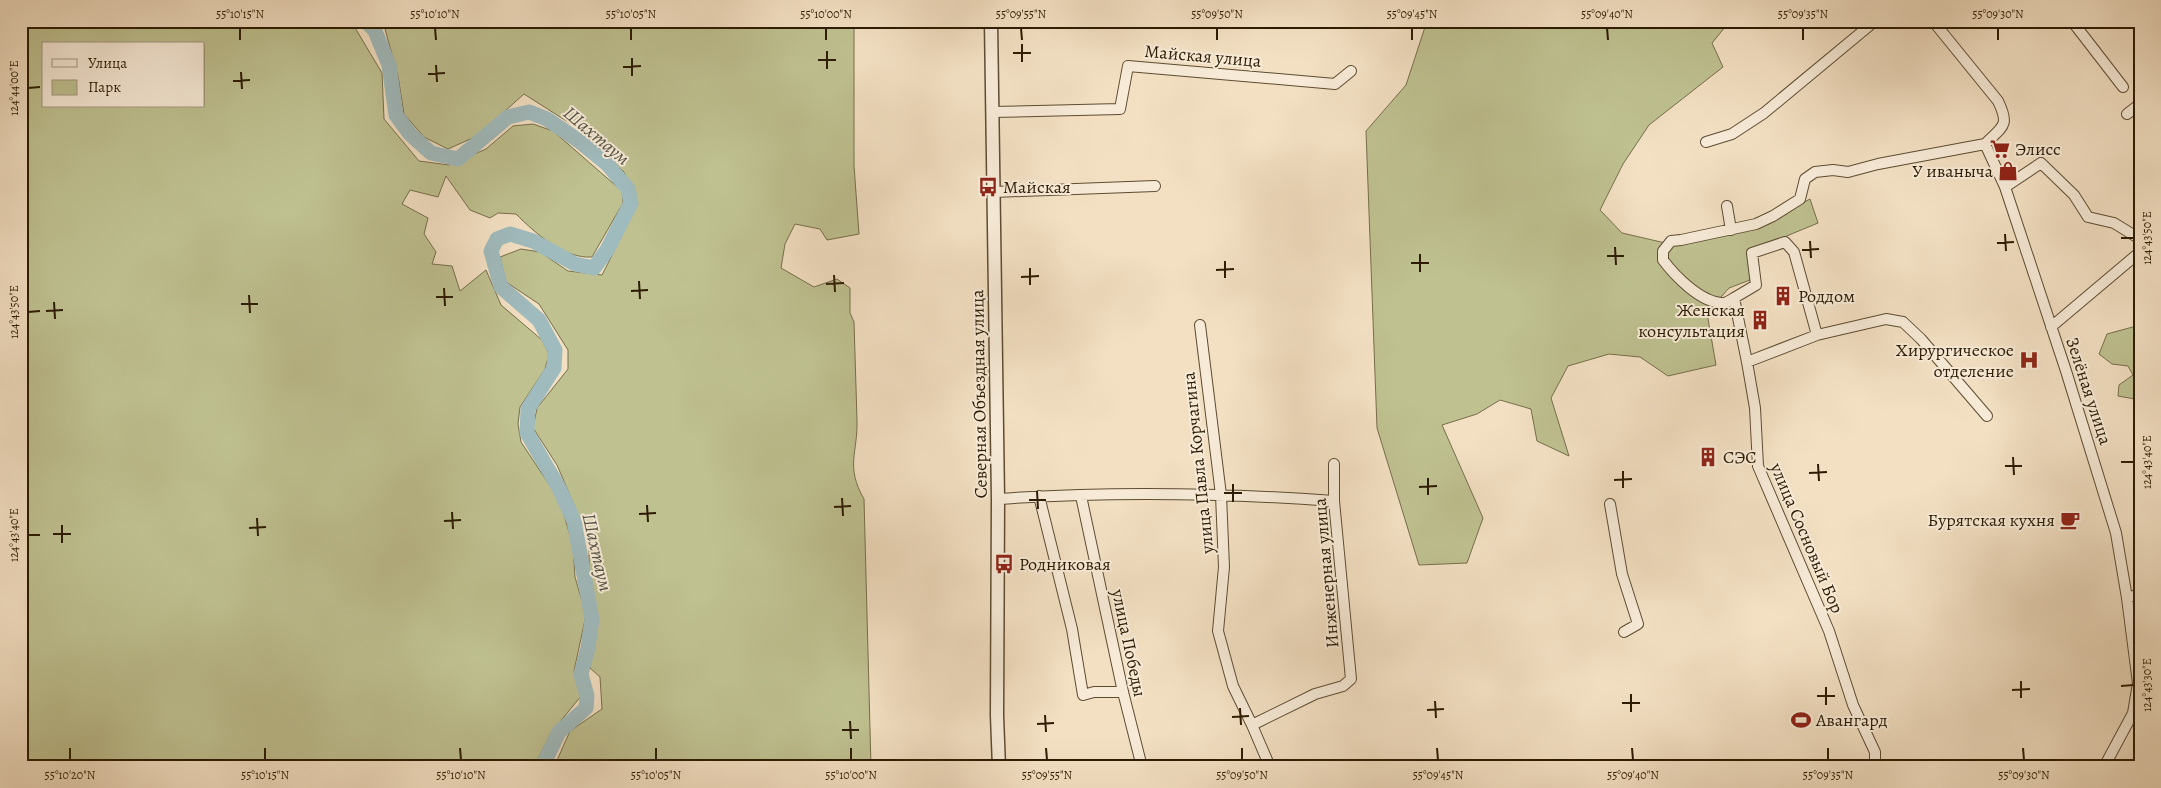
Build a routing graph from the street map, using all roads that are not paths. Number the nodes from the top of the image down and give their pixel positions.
1 (991, 21) edge
2 (1875, 21) edge
3 (1933, 21) edge
4 (2072, 21) edge
5 (1351, 71) dead end
6 (2123, 87) dead end
7 (2140, 104) edge
8 (992, 112) junction
9 (2127, 114) dead end
10 (1706, 142) dead end
11 (1985, 144) junction
12 (1155, 186) dead end
13 (2006, 187) junction
14 (994, 192) junction
15 (1727, 206) dead end
16 (1731, 230) junction
17 (2140, 238) edge
18 (2140, 252) edge
19 (1734, 298) junction
20 (1200, 325) dead end
21 (2051, 327) junction
22 (1817, 335) junction
23 (1747, 362) junction
24 (1987, 416) dead end
25 (1334, 464) dead end
26 (1220, 495) junction
27 (1039, 496) junction
28 (1081, 496) junction
29 (998, 499) junction
30 (1334, 501) junction
31 (1610, 504) dead end
32 (2140, 594) edge
33 (2127, 598) junction
34 (1624, 632) dead end
35 (1123, 692) junction
36 (1252, 725) junction
37 (999, 767) edge
38 (1142, 767) edge
39 (1270, 767) edge
40 (1875, 767) edge
41 (2104, 767) edge

1 - 8 street, Северная Объездная улица
2 - 10 street
3 - 11 street
4 - 6 street
5 - 8 street, Майская улица
7 - 9 street
8 - 14 street, Северная Объездная улица
11 - 13 street, Зелёная улица
11 - 16 street
12 - 14 street
13 - 17 street
13 - 21 street, Зелёная улица
14 - 29 street, Северная Объездная улица
15 - 16 street
16 - 19 street
18 - 21 street
19 - 22 street
19 - 23 street, улица Сосновый Бор
20 - 26 street, улица Павла Корчагина
21 - 33 street, Зелёная улица
22 - 23 street
22 - 24 street
23 - 40 street, улица Сосновый Бор
25 - 30 street, Инженерная улица
26 - 28 street
26 - 30 street
26 - 36 street, улица Павла Корчагина
27 - 28 street
27 - 29 street
27 - 35 street
28 - 35 street, улица Победы
29 - 37 street, Северная Объездная улица
30 - 36 street, Инженерная улица
31 - 34 street
32 - 33 street
33 - 41 street, Зелёная улица
35 - 38 street, улица Победы
36 - 39 street, улица Павла Корчагина

